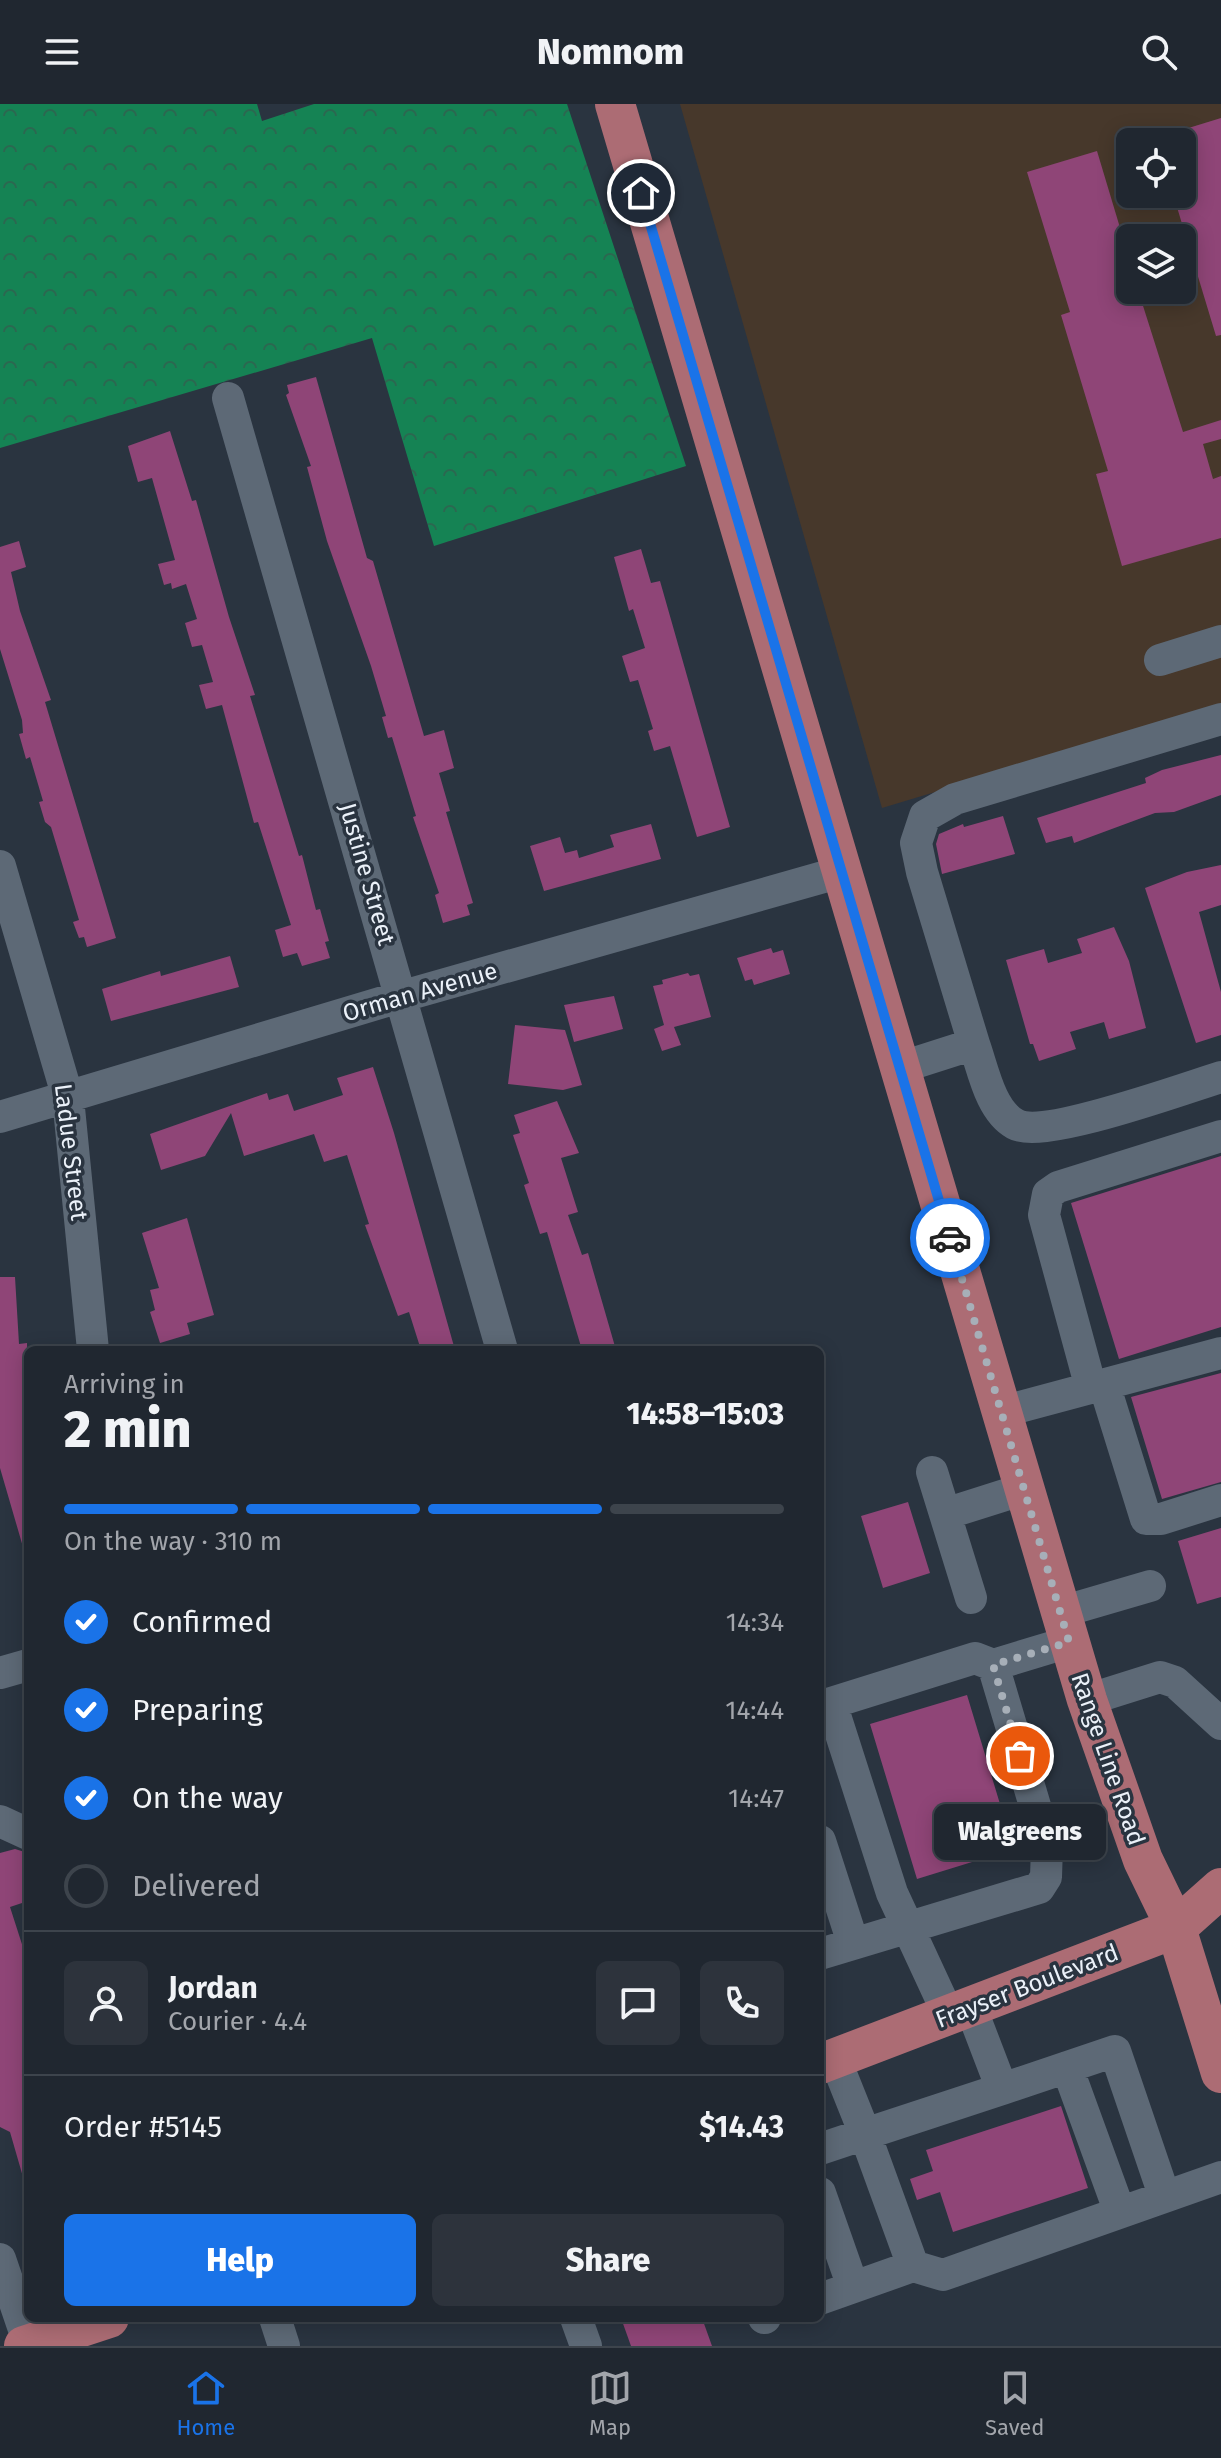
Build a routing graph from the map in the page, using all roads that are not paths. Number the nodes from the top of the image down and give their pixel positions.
1 (615, 104) edge
2 (228, 398) dead end
3 (1221, 641) edge
4 (1160, 660) dead end
5 (1221, 719) edge
6 (0, 866) edge
7 (841, 872) junction
8 (403, 996) junction
9 (974, 1044) junction
10 (899, 1068) junction
11 (1221, 1077) edge
12 (68, 1098) junction
13 (0, 1117) edge
14 (1221, 1136) edge
15 (93, 1346) edge
16 (501, 1346) edge
17 (1221, 1353) edge
18 (1097, 1386) junction
19 (1001, 1412) junction
20 (932, 1472) dead end
21 (1024, 1489) junction
22 (1221, 1500) edge
23 (945, 1514) junction
24 (1150, 1586) dead end
25 (971, 1598) dead end
26 (1065, 1627) junction
27 (993, 1665) junction
28 (24, 1666) edge
29 (0, 1673) edge
30 (1087, 1700) junction
31 (826, 1705) edge
32 (1221, 1724) edge
33 (0, 1821) edge
34 (24, 1832) edge
35 (824, 1853) edge
36 (1221, 1888) edge
37 (910, 1926) junction
38 (1176, 1928) junction
39 (853, 1943) junction
40 (824, 1953) edge
41 (960, 2012) junction
42 (826, 2057) edge
43 (1067, 2067) junction
44 (1221, 2073) edge
45 (1002, 2089) junction
46 (865, 2134) junction
47 (824, 2148) edge
48 (1221, 2177) edge
49 (1164, 2195) junction
50 (824, 2204) edge
51 (1119, 2210) junction
52 (0, 2259) edge
53 (913, 2266) junction
54 (853, 2287) junction
55 (824, 2298) edge
56 (97, 2322) edge
57 (276, 2322) edge
58 (577, 2322) edge
59 (26, 2345) edge
60 (284, 2346) edge
61 (586, 2346) edge

1 - 7 main road, Range Line Road
2 - 8 street, Justine Street
3 - 4 street
5 - 9 street
6 - 12 street, Ladue Street
7 - 8 street, Orman Avenue
7 - 10 main road, Range Line Road
8 - 12 street, Orman Avenue
8 - 16 street, Justine Street
9 - 10 street
9 - 11 street
10 - 19 main road, Range Line Road
12 - 13 street, Orman Avenue
12 - 15 street, Ladue Street
14 - 18 street
17 - 18 street
18 - 19 street
18 - 22 street
19 - 21 main road, Range Line Road
20 - 23 street
21 - 23 street
21 - 26 main road, Range Line Road
23 - 25 street
24 - 26 street
26 - 27 street
26 - 30 main road, Range Line Road
27 - 31 street
27 - 37 street
28 - 29 street
30 - 32 street
30 - 38 main road, Range Line Road
31 - 37 street
33 - 34 street
35 - 39 street
36 - 38 main road, Frayser Boulevard
37 - 39 street
37 - 41 street
38 - 41 main road, Frayser Boulevard
38 - 44 main road, Range Line Road
39 - 40 street
41 - 42 main road, Frayser Boulevard
41 - 45 street
42 - 46 street
43 - 45 street
43 - 49 street
43 - 51 street
45 - 46 street
46 - 47 street
46 - 53 street
48 - 49 street
49 - 51 street
50 - 54 street
51 - 53 street
52 - 59 street
53 - 54 street
54 - 55 street
56 - 59 main road
57 - 60 street
58 - 61 street

